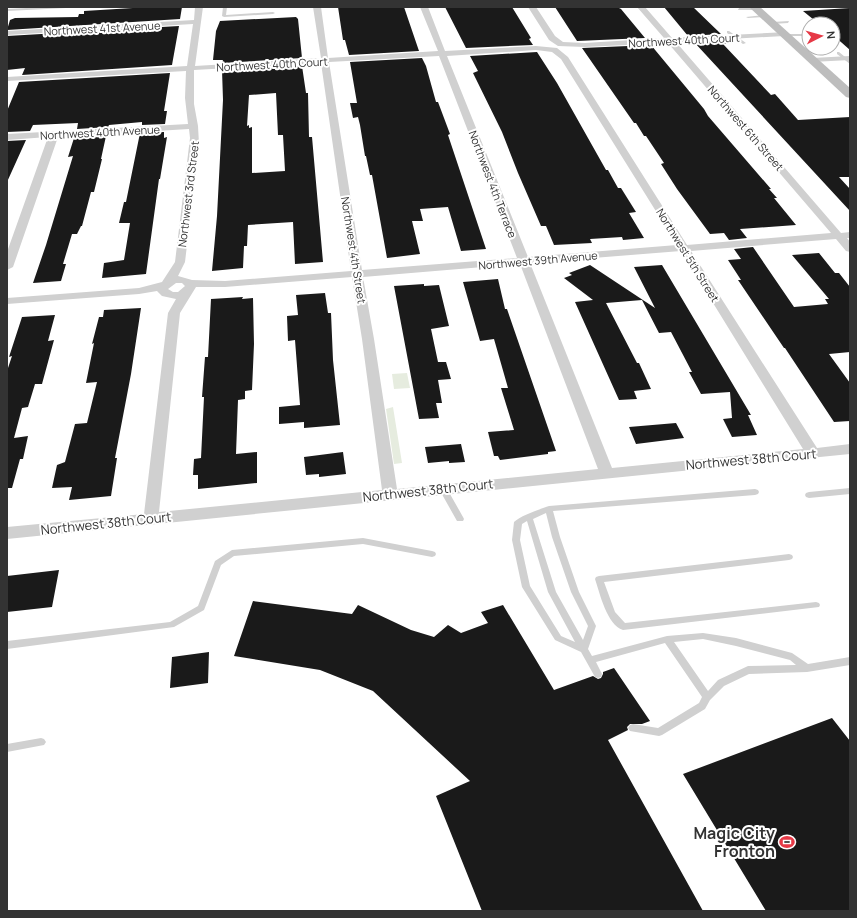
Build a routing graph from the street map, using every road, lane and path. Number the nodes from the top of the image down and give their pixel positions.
1 (66, 7) edge
2 (199, 7) edge
3 (225, 7) edge
4 (249, 7) edge
5 (317, 7) edge
6 (424, 7) edge
7 (532, 7) edge
8 (641, 7) edge
9 (755, 8) edge
10 (739, 9) dead end
11 (7, 10) edge
12 (273, 13) dead end
13 (249, 14) junction
14 (748, 17) dead end
15 (768, 20) junction
16 (197, 22) junction
17 (788, 22) dead end
18 (7, 33) edge
19 (731, 34) junction
20 (801, 34) edge
21 (785, 35) junction
22 (670, 40) junction
23 (744, 42) dead end
24 (552, 46) junction
25 (564, 49) junction
26 (442, 54) junction
27 (846, 58) edge
28 (812, 60) junction
29 (325, 61) junction
30 (191, 69) junction
31 (7, 79) edge
32 (849, 92) edge
33 (194, 126) junction
34 (54, 134) junction
35 (7, 137) edge
36 (838, 235) junction
37 (850, 235) edge
38 (684, 248) junction
39 (850, 249) edge
40 (523, 261) junction
41 (180, 262) junction
42 (7, 267) edge
43 (357, 274) junction
44 (188, 287) junction
45 (166, 289) junction
46 (7, 301) edge
47 (174, 313) junction
48 (850, 449) edge
49 (813, 453) junction
50 (607, 472) junction
51 (443, 489) junction
52 (850, 491) edge
53 (755, 492) dead end
54 (390, 494) junction
55 (809, 495) dead end
56 (549, 509) junction
57 (529, 517) junction
58 (151, 518) junction
59 (460, 519) dead end
60 (7, 533) edge
61 (432, 554) dead end
62 (789, 557) dead end
63 (816, 605) dead end
64 (667, 639) junction
65 (7, 645) edge
66 (584, 649) junction
67 (591, 660) junction
68 (849, 663) edge
69 (807, 668) junction
70 (598, 674) dead end
71 (707, 697) junction
72 (633, 728) dead end
73 (41, 742) dead end
74 (7, 748) edge

1 - 11 lane
2 - 16 street, Northwest 3rd Street
3 - 13 lane
4 - 13 lane
5 - 29 street, Northwest 4th Street
6 - 26 street, Northwest 4th Terrace
7 - 24 street, Northwest 5th Street
8 - 22 street, Northwest 6th Street
9 - 10 lane
9 - 15 main road
12 - 13 lane
14 - 15 lane
15 - 17 lane
15 - 21 main road
16 - 18 street, Northwest 41st Avenue
16 - 30 street, Northwest 3rd Street
19 - 21 street, Northwest 40th Court
19 - 22 street, Northwest 40th Court
19 - 23 lane
20 - 21 lane
21 - 28 main road
22 - 25 street, Northwest 40th Court
22 - 36 street, Northwest 6th Street
24 - 25 street, Northwest 5th Street
24 - 25 street, Northwest 40th Court
24 - 26 street, Northwest 40th Court
25 - 38 street, Northwest 5th Street
26 - 29 street, Northwest 40th Court
26 - 40 street, Northwest 4th Terrace
27 - 28 street
28 - 32 main road
29 - 30 street, Northwest 40th Court
29 - 43 street, Northwest 4th Street
30 - 31 street, Northwest 40th Court
30 - 33 street, Northwest 3rd Street
33 - 34 street, Northwest 40th Avenue
33 - 41 street, Northwest 3rd Street
34 - 35 street, Northwest 40th Avenue
34 - 42 street
36 - 37 street, Northwest 39th Avenue
36 - 38 street, Northwest 39th Avenue
36 - 39 street, Northwest 6th Street
38 - 40 street, Northwest 39th Avenue
38 - 49 street, Northwest 5th Street
40 - 43 street, Northwest 39th Avenue
40 - 50 street, Northwest 4th Terrace
41 - 44 street, Northwest 3rd Street
41 - 45 street, Northwest 3rd Street
43 - 44 street, Northwest 39th Avenue
43 - 54 street, Northwest 4th Street
44 - 45 street
44 - 45 street
44 - 47 street
45 - 46 street
45 - 47 street
47 - 58 street
48 - 49 street, Northwest 38th Court
49 - 50 street, Northwest 38th Court
50 - 51 street, Northwest 38th Court
51 - 54 street, Northwest 38th Court
51 - 59 lane
52 - 55 lane
53 - 56 lane
54 - 58 street, Northwest 38th Court
56 - 57 lane
56 - 66 lane
57 - 66 lane
57 - 66 lane
58 - 60 street, Northwest 38th Court
61 - 65 lane
62 - 63 lane
64 - 67 lane
64 - 69 lane
64 - 71 lane
66 - 67 lane
67 - 70 lane
68 - 69 lane
69 - 71 lane
71 - 72 lane
73 - 74 lane

